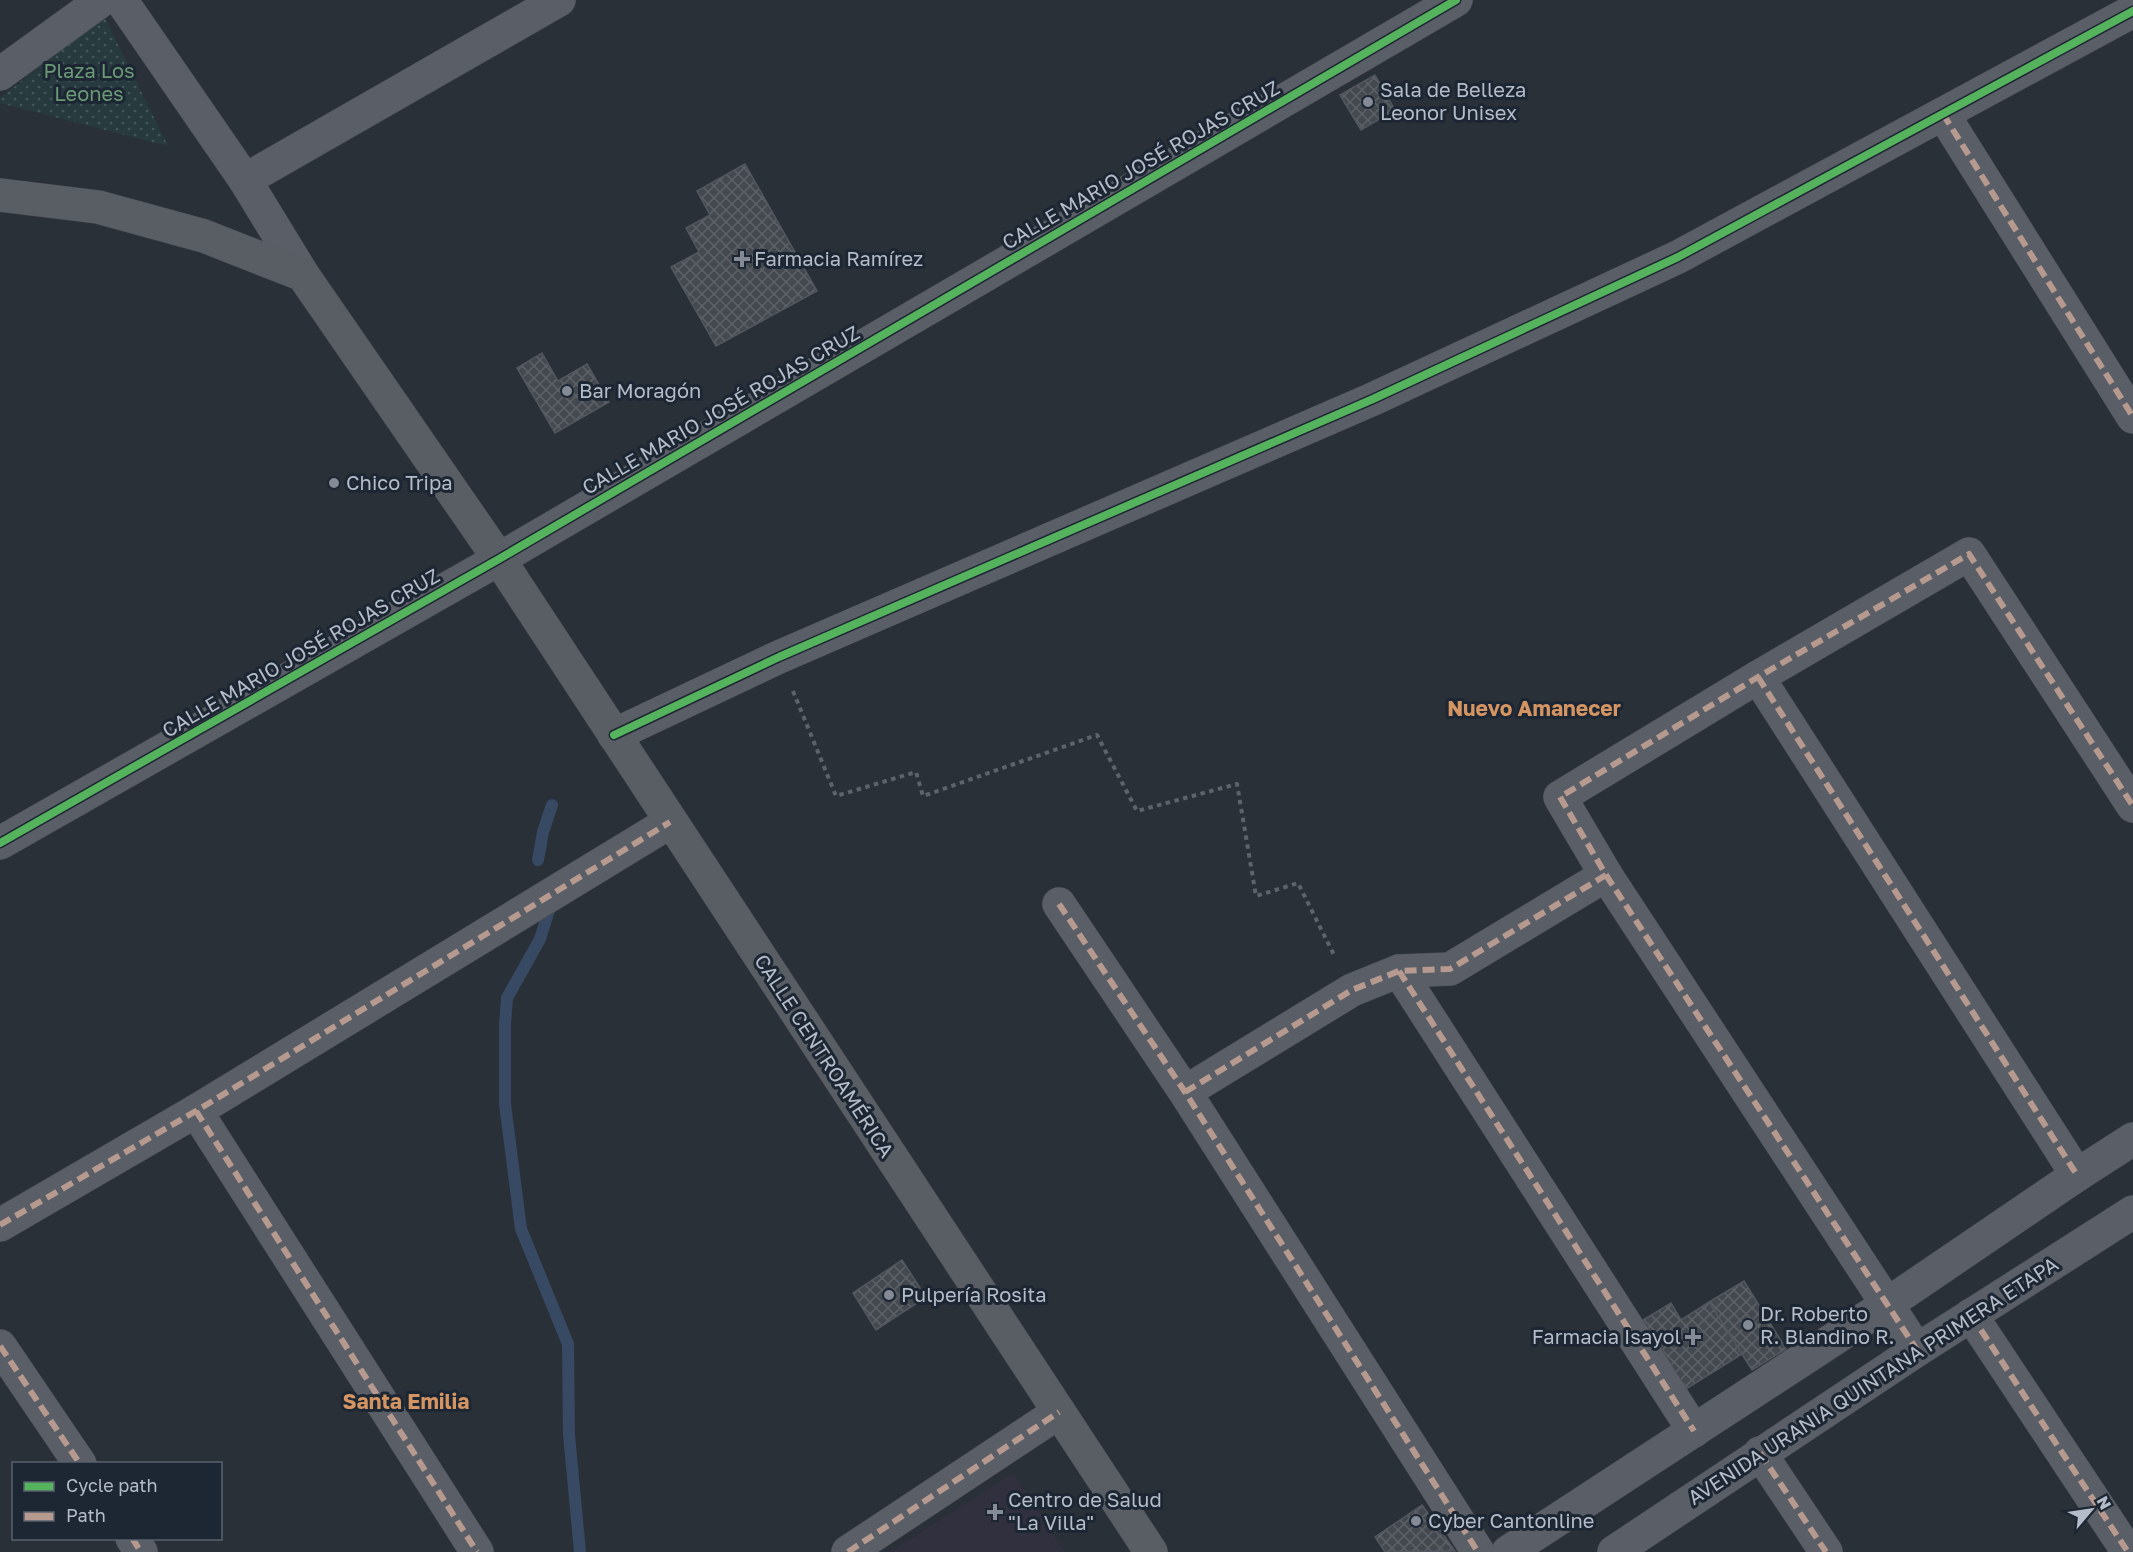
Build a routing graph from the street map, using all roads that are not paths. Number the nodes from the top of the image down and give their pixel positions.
1 (102, 0) edge
2 (121, 0) edge
3 (559, 0) edge
4 (1456, 0) edge
5 (1415, 10) edge
6 (2133, 11) edge
7 (0, 74) edge
8 (1943, 114) junction
9 (245, 180) junction
10 (0, 195) edge
11 (303, 274) junction
12 (2133, 417) edge
13 (499, 559) junction
14 (1758, 676) junction
15 (614, 735) junction
16 (2133, 806) edge
17 (670, 822) junction
18 (0, 843) edge
19 (1606, 875) junction
20 (1059, 904) dead end
21 (1400, 971) junction
22 (1185, 1092) junction
23 (196, 1111) junction
24 (2133, 1139) edge
25 (2077, 1175) junction
26 (2133, 1212) edge
27 (0, 1225) edge
28 (1886, 1305) junction
29 (1971, 1315) junction
30 (0, 1346) edge
31 (1917, 1350) junction
32 (1059, 1412) junction
33 (1694, 1431) junction
34 (1760, 1453) junction
35 (79, 1462) edge
36 (477, 1552) edge
37 (848, 1552) edge
38 (1151, 1552) edge
39 (1478, 1552) edge
40 (1508, 1552) edge
41 (1614, 1552) edge
42 (1826, 1552) edge
43 (2128, 1552) edge

1 - 7 street
2 - 9 street
3 - 9 street
4 - 5 street, CALLE MARIO JOSÉ ROJAS CRUZ
5 - 13 street, CALLE MARIO JOSÉ ROJAS CRUZ
6 - 8 street
8 - 12 street
8 - 15 street
9 - 11 street
10 - 11 main road
11 - 13 main road, CALLE CENTROAMÉRICA
13 - 15 main road, CALLE CENTROAMÉRICA
13 - 18 street, CALLE MARIO JOSÉ ROJAS CRUZ
14 - 16 street
14 - 19 street
14 - 25 street
15 - 17 main road, CALLE CENTROAMÉRICA
17 - 23 street
17 - 32 main road, CALLE CENTROAMÉRICA
19 - 21 street
19 - 28 street
20 - 22 street
21 - 22 street
21 - 33 street
22 - 39 street
23 - 27 street
23 - 36 street
24 - 25 street
25 - 28 street
26 - 29 street, AVENIDA URANIA QUINTANA PRIMERA ETAPA
28 - 31 street
28 - 33 street
29 - 31 street, AVENIDA URANIA QUINTANA PRIMERA ETAPA
29 - 43 street
30 - 35 street
31 - 34 street, AVENIDA URANIA QUINTANA PRIMERA ETAPA
32 - 37 street
32 - 38 main road, CALLE CENTROAMÉRICA
33 - 40 street
34 - 41 street, AVENIDA URANIA QUINTANA PRIMERA ETAPA
34 - 42 street

